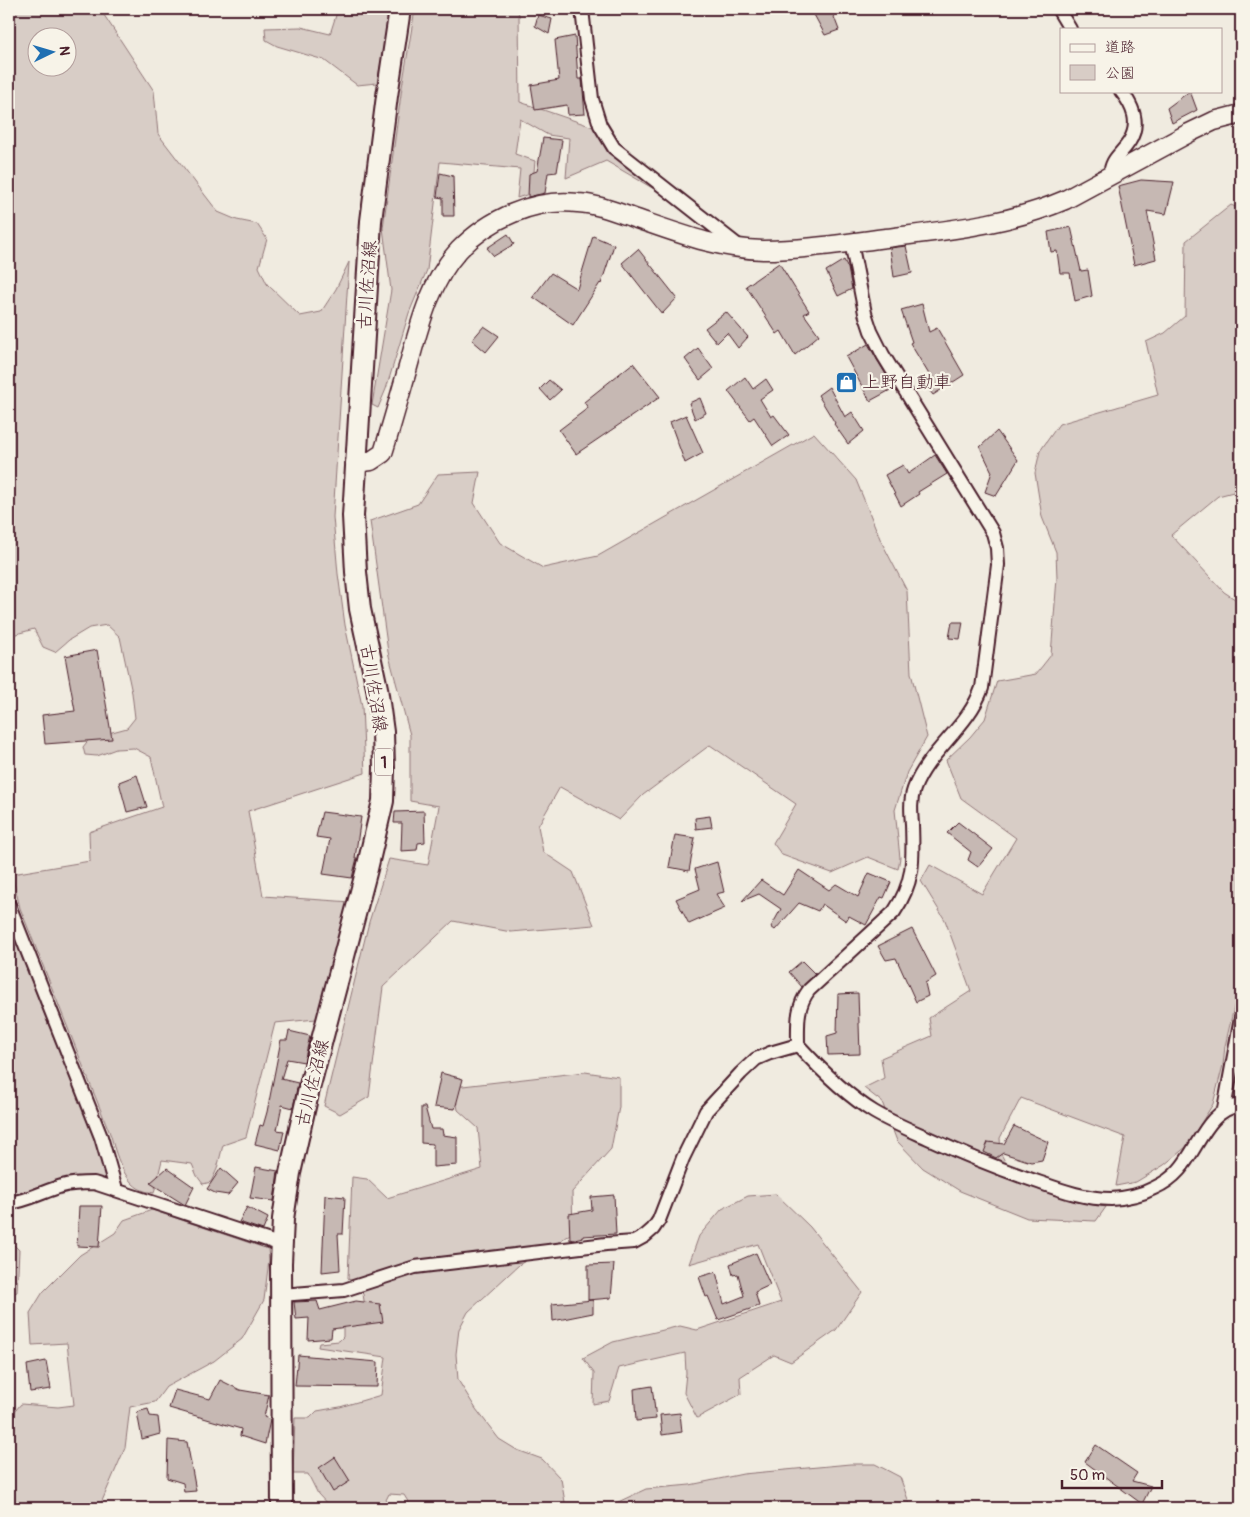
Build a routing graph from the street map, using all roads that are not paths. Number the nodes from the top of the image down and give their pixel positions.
1 (400, 9) edge
2 (582, 9) edge
3 (1058, 9) edge
4 (1069, 28) edge
5 (1122, 92) edge
6 (1241, 114) edge
7 (1110, 176) junction
8 (851, 242) junction
9 (742, 248) junction
10 (355, 463) junction
11 (9, 905) edge
12 (1241, 1018) edge
13 (798, 1045) junction
14 (1241, 1105) edge
15 (1224, 1109) junction
16 (116, 1189) junction
17 (9, 1203) edge
18 (282, 1245) junction
19 (282, 1295) junction
20 (282, 1508) edge

1 - 10 main road, 古川佐沼線 / 1
2 - 9 street
3 - 4 street
5 - 7 street
6 - 7 street
7 - 8 street
8 - 9 street
8 - 13 street
9 - 10 street
10 - 18 main road, 古川佐沼線 / 1
11 - 16 street
12 - 15 street
13 - 15 street
13 - 19 street
14 - 15 street
16 - 17 street
16 - 18 street
18 - 19 main road, 古川佐沼線 / 1
19 - 20 main road, 古川佐沼線 / 1

